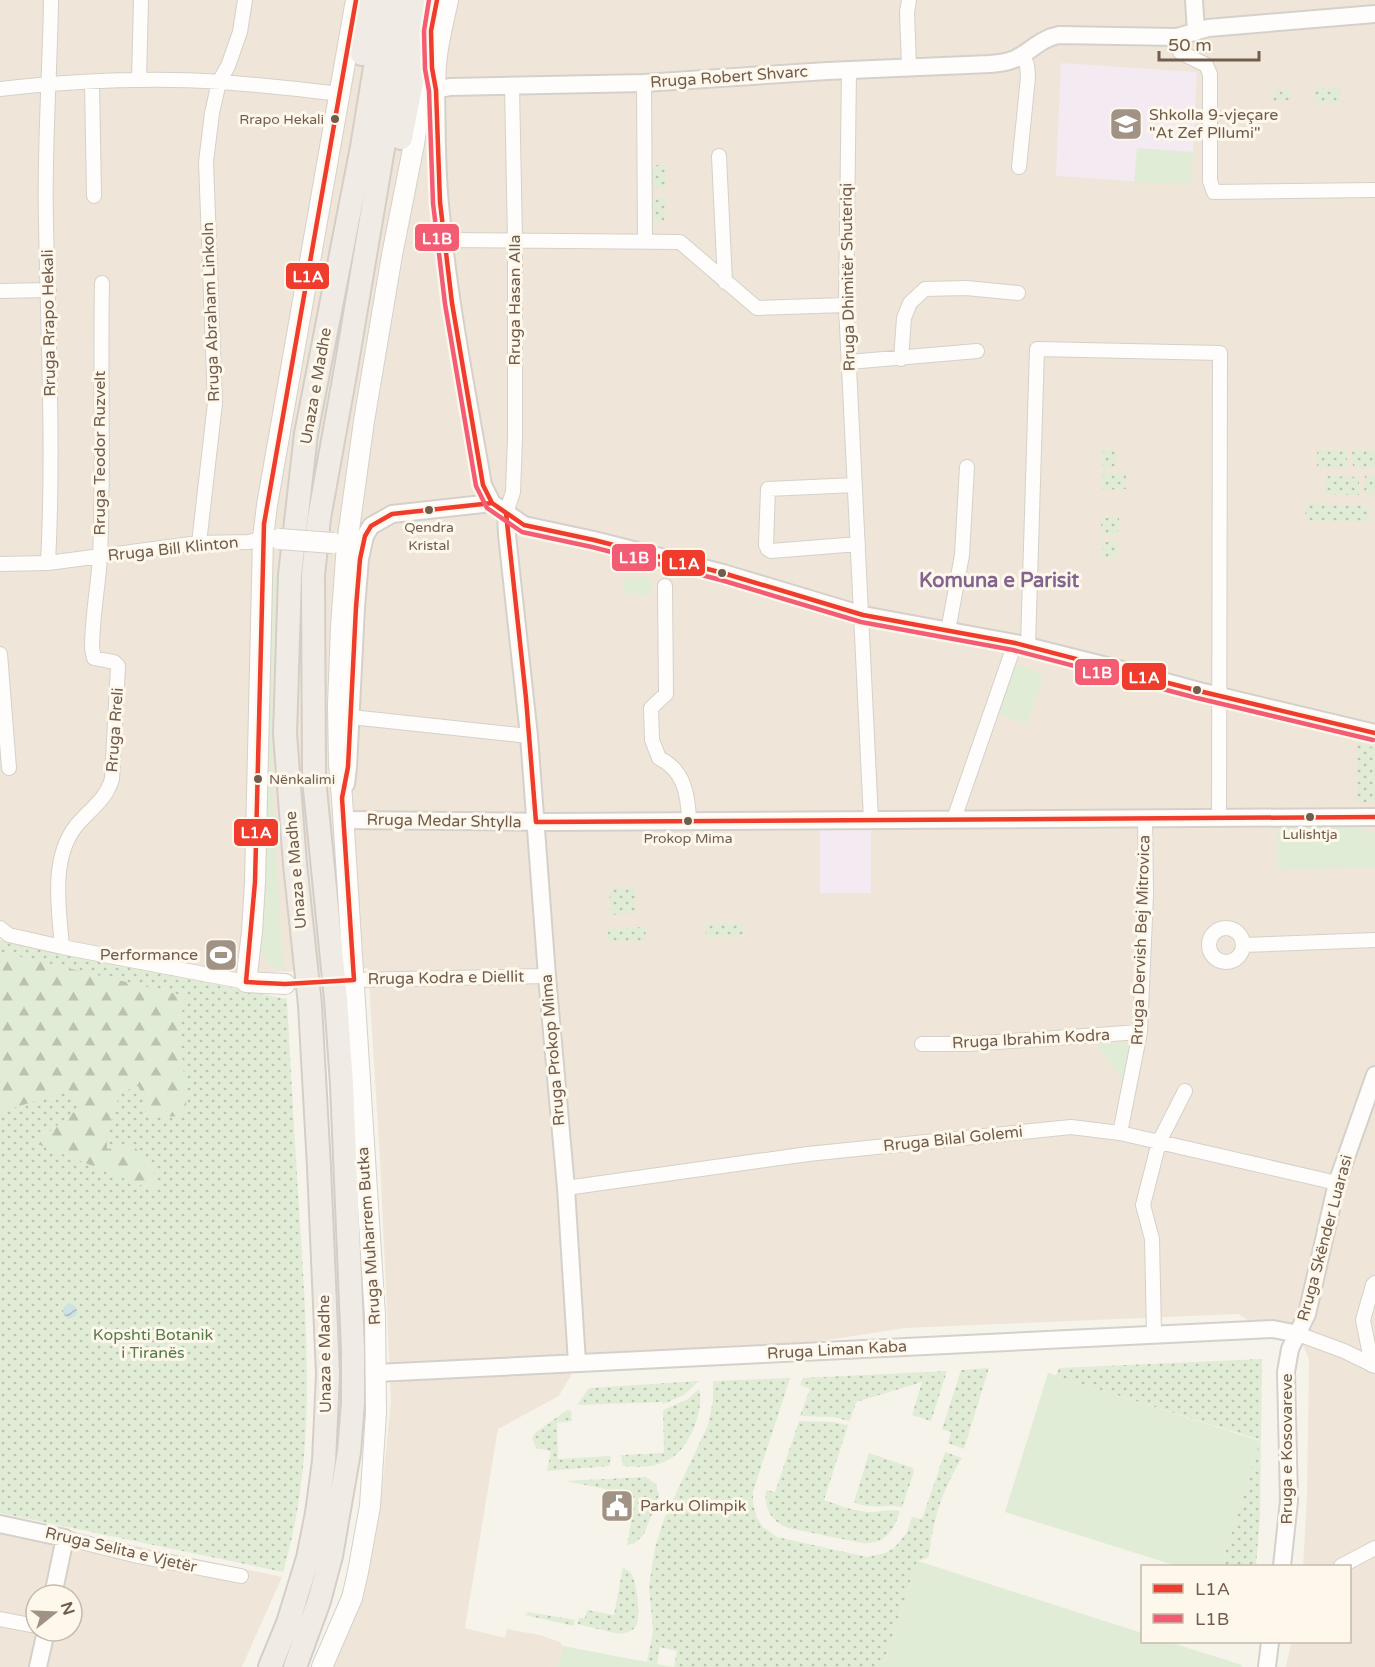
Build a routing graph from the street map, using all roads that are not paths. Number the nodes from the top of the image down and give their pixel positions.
1 (51, 0) edge
2 (141, 0) edge
3 (245, 0) edge
4 (356, 0) edge
5 (369, 0) edge
6 (386, 0) edge
7 (408, 0) edge
8 (428, 0) edge
9 (437, 0) edge
10 (448, 0) edge
11 (909, 0) edge
12 (1194, 0) edge
13 (1375, 14) edge
14 (431, 31) junction
15 (1196, 32) junction
16 (1177, 37) junction
17 (1022, 55) junction
18 (909, 66) junction
19 (849, 70) junction
20 (139, 80) junction
21 (92, 82) junction
22 (219, 82) junction
23 (644, 83) junction
24 (48, 84) junction
25 (435, 84) junction
26 (512, 86) junction
27 (0, 89) edge
28 (340, 94) junction
29 (418, 115) junction
30 (719, 156) dead end
31 (1019, 167) dead end
32 (1375, 190) edge
33 (94, 196) dead end
34 (443, 240) junction
35 (515, 241) junction
36 (645, 241) junction
37 (338, 272) junction
38 (725, 282) junction
39 (102, 283) dead end
40 (49, 290) junction
41 (0, 291) edge
42 (1018, 293) dead end
43 (846, 305) junction
44 (977, 351) dead end
45 (901, 359) junction
46 (849, 362) junction
47 (345, 374) junction
48 (967, 467) dead end
49 (855, 485) junction
50 (492, 503) junction
51 (506, 513) junction
52 (271, 539) junction
53 (199, 543) junction
54 (340, 543) junction
55 (858, 544) junction
56 (100, 556) junction
57 (48, 562) junction
58 (0, 564) edge
59 (665, 586) dead end
60 (863, 615) junction
61 (948, 631) junction
62 (1021, 645) junction
63 (0, 654) edge
64 (94, 658) joint
65 (1218, 696) junction
66 (351, 717) junction
67 (1375, 733) edge
68 (529, 736) junction
69 (9, 768) dead end
70 (342, 798) junction
71 (1145, 818) junction
72 (1219, 818) junction
73 (1374, 818) edge
74 (954, 819) junction
75 (343, 820) junction
76 (689, 820) junction
77 (871, 820) junction
78 (536, 822) junction
79 (0, 928) edge
80 (1375, 940) edge
81 (1243, 945) dead end
82 (62, 947) junction
83 (547, 976) junction
84 (349, 980) junction
85 (246, 982) junction
86 (285, 984) dead end
87 (1140, 1032) junction
88 (922, 1044) dead end
89 (1375, 1075) edge
90 (1185, 1091) dead end
91 (1120, 1133) junction
92 (1159, 1142) junction
93 (1337, 1183) junction
94 (566, 1188) junction
95 (1375, 1283) edge
96 (1154, 1334) junction
97 (1298, 1334) junction
98 (577, 1363) junction
99 (1374, 1365) edge
100 (376, 1373) junction
101 (328, 1517) junction
102 (0, 1524) edge
103 (65, 1538) junction
104 (1375, 1548) edge
105 (1282, 1565) edge
106 (1343, 1565) edge
107 (242, 1576) dead end
108 (56, 1583) edge
109 (0, 1619) edge
110 (24, 1624) edge
111 (43, 1643) edge
112 (1270, 1643) edge
113 (38, 1667) edge
114 (256, 1667) edge
115 (270, 1667) edge
116 (295, 1667) edge
117 (303, 1667) edge
118 (322, 1667) edge
119 (1267, 1667) edge

1 - 24 street, Rruga Rrapo Hekali
2 - 20 street
3 - 22 street, Rruga Abraham Linkoln
4 - 28 main road
5 - 37 highway
6 - 37 highway, Unaza e Madhe
7 - 47 highway, Unaza e Madhe
8 - 47 highway
9 - 14 main road
10 - 25 main road
11 - 18 street
12 - 15 street
13 - 15 street, Rruga Robert Shvarc
14 - 25 main road
14 - 29 main road, Rruga Muharrem Butka
15 - 16 street, Rruga Robert Shvarc
16 - 17 street, Rruga Robert Shvarc
16 - 32 street
17 - 18 street, Rruga Robert Shvarc
17 - 31 street
18 - 19 street, Rruga Robert Shvarc
19 - 23 street, Rruga Robert Shvarc
19 - 43 street, Rruga Dhimitër Shuteriqi
20 - 21 street
20 - 22 street
21 - 24 street
21 - 33 street
22 - 28 street
22 - 53 street, Rruga Abraham Linkoln
23 - 26 street, Rruga Robert Shvarc
23 - 36 street
24 - 27 street
24 - 40 street, Rruga Rrapo Hekali
25 - 26 street, Rruga Robert Shvarc
25 - 29 main road
25 - 34 street
26 - 35 street, Rruga Hasan Alla
28 - 52 main road
29 - 54 main road, Rruga Muharrem Butka
30 - 38 street
34 - 35 street
34 - 50 street
35 - 36 street
35 - 51 street, Rruga Hasan Alla
36 - 38 street
37 - 101 highway, Unaza e Madhe
38 - 43 street
39 - 56 street, Rruga Teodor Ruzvelt
40 - 41 street
40 - 57 street, Rruga Rrapo Hekali
42 - 45 street
43 - 46 street, Rruga Dhimitër Shuteriqi
44 - 45 street
45 - 46 street
46 - 49 street, Rruga Dhimitër Shuteriqi
47 - 101 highway, Unaza e Madhe
48 - 61 street
49 - 55 street, Rruga Dhimitër Shuteriqi
49 - 55 street
50 - 51 street
50 - 66 street
51 - 60 street
51 - 68 street, Rruga Prokop Mima
52 - 53 street, Rruga Bill Klinton
52 - 54 main road, Rruga Bill Klinton, bridge
52 - 85 main road
53 - 56 street, Rruga Bill Klinton
54 - 70 main road, Rruga Muharrem Butka
55 - 60 street, Rruga Dhimitër Shuteriqi
56 - 57 street, Rruga Bill Klinton
56 - 64 street, Rruga Teodor Ruzvelt
57 - 58 street, Rruga Bill Klinton
59 - 76 street
60 - 61 street
60 - 77 street, Rruga Dhimitër Shuteriqi
61 - 62 street
62 - 65 street
62 - 65 street
62 - 74 street
63 - 69 street
64 - 82 street, Rruga Rreli
65 - 67 street
65 - 72 street
66 - 68 street
66 - 70 street
68 - 78 street, Rruga Prokop Mima
70 - 75 main road, Rruga Muharrem Butka
71 - 72 street, Rruga Medar Shtylla
71 - 74 street, Rruga Medar Shtylla
71 - 87 street, Rruga Dervish Bej Mitrovica
72 - 73 street, Rruga Medar Shtylla
74 - 77 street, Rruga Medar Shtylla
75 - 78 street, Rruga Medar Shtylla
75 - 84 main road, Rruga Muharrem Butka
76 - 77 street, Rruga Medar Shtylla
76 - 78 street, Rruga Medar Shtylla
78 - 83 street, Rruga Prokop Mima
79 - 82 street
80 - 81 street
82 - 85 street
83 - 84 street, Rruga Kodra e Diellit
83 - 94 street, Rruga Prokop Mima
84 - 100 main road, Rruga Muharrem Butka
85 - 86 main road
87 - 88 street, Rruga Ibrahim Kodra
87 - 91 street, Rruga Dervish Bej Mitrovica
89 - 93 street, Rruga Skënder Luarasi
90 - 92 street
91 - 92 street, Rruga Bilal Golemi
91 - 94 street, Rruga Bilal Golemi
92 - 93 street, Rruga Bilal Golemi
92 - 96 street
93 - 97 street, Rruga Skënder Luarasi
94 - 98 street, Rruga Prokop Mima
95 - 99 street
96 - 97 street, Rruga Liman Kaba
96 - 98 street, Rruga Liman Kaba
97 - 99 street
97 - 105 street, Rruga e Kosovareve
98 - 100 street, Rruga Liman Kaba
100 - 118 main road, Rruga Muharrem Butka
101 - 114 highway
101 - 115 highway, Unaza e Madhe
101 - 116 highway, Unaza e Madhe
101 - 117 highway
102 - 103 street, Rruga Selita e Vjetër
103 - 107 street, Rruga Selita e Vjetër
103 - 108 street
104 - 106 street
109 - 110 street
111 - 113 street
112 - 119 street

